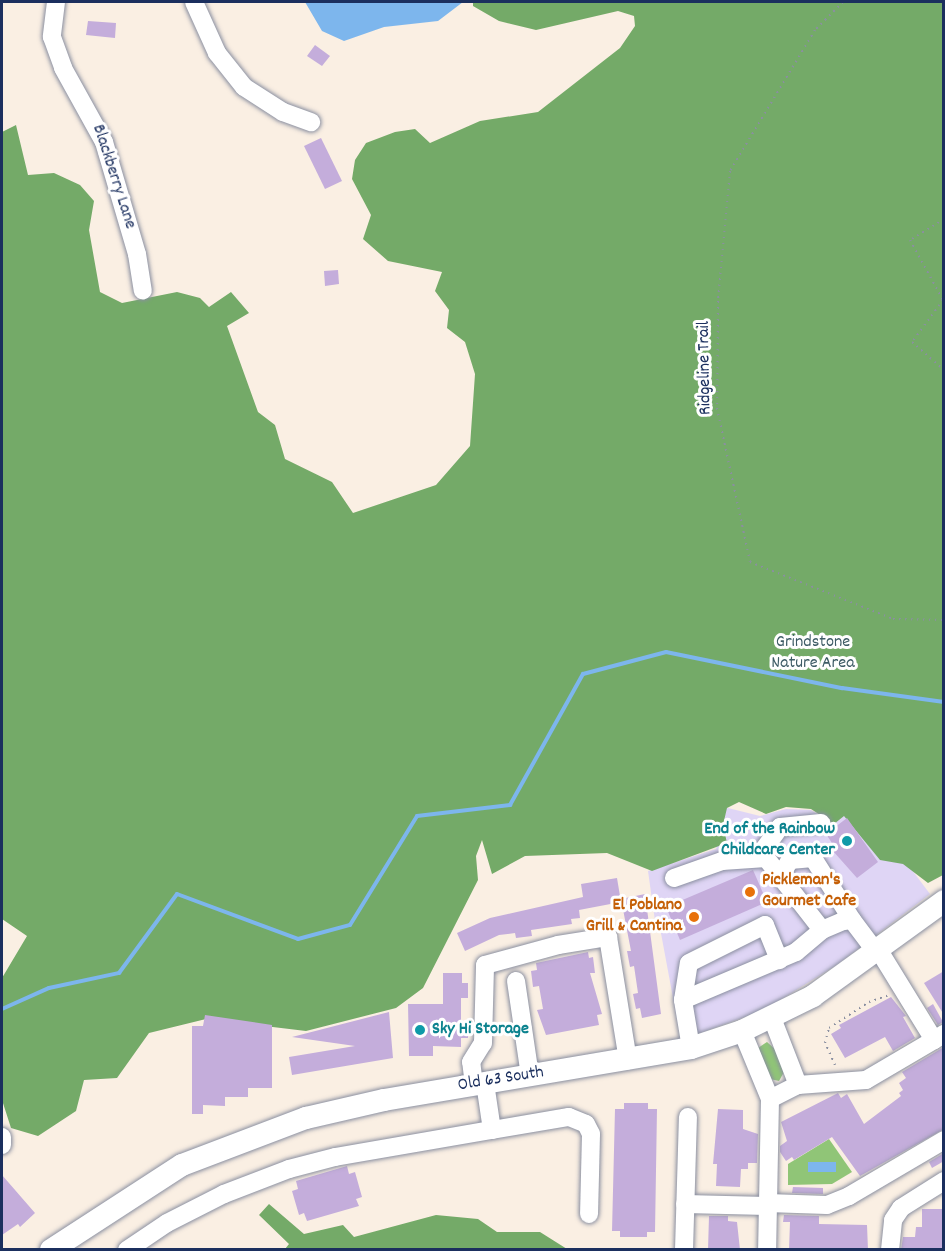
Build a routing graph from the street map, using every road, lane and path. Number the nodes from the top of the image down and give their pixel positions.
1 (56, 2) edge
2 (194, 2) edge
3 (843, 2) edge
4 (311, 122) dead end
5 (944, 219) edge
6 (143, 291) dead end
7 (944, 370) edge
8 (944, 620) edge
9 (821, 823) dead end
10 (766, 858) junction
11 (781, 875) junction
12 (674, 878) dead end
13 (944, 901) edge
14 (852, 920) junction
15 (822, 930) junction
16 (876, 950) junction
17 (779, 960) junction
18 (516, 981) dead end
19 (901, 986) junction
20 (683, 1000) junction
21 (772, 1018) junction
22 (742, 1031) junction
23 (939, 1037) edge
24 (691, 1048) junction
25 (628, 1060) junction
26 (835, 1065) dead end
27 (530, 1076) junction
28 (479, 1084) junction
29 (798, 1085) junction
30 (770, 1099) junction
31 (688, 1117) dead end
32 (492, 1130) junction
33 (2, 1137) edge
34 (944, 1140) edge
35 (2, 1145) edge
36 (943, 1181) edge
37 (685, 1204) junction
38 (767, 1204) junction
39 (589, 1214) dead end
40 (51, 1250) edge
41 (127, 1250) edge
42 (684, 1250) edge
43 (767, 1250) edge
44 (891, 1250) edge

1 - 6 street, Blackberry Lane
2 - 4 street
3 - 8 path, Ridgeline Trail
5 - 7 path
9 - 10 street
10 - 11 street
10 - 12 street
11 - 14 street
11 - 15 street
13 - 16 main road, Old 63 South
14 - 15 street
14 - 16 street
15 - 17 street
16 - 19 street
16 - 21 main road, Old 63 South
17 - 20 street
17 - 20 street
18 - 27 street
19 - 23 street
19 - 26 path
20 - 24 street
21 - 22 main road, Old 63 South
21 - 29 street
22 - 24 main road, Old 63 South
22 - 30 street
23 - 29 street
24 - 25 main road, Old 63 South
25 - 27 main road, Old 63 South
25 - 28 street
27 - 28 main road, Old 63 South
28 - 32 street
28 - 40 main road, Old 63 South
29 - 30 street
30 - 38 street
31 - 37 street
32 - 39 street
32 - 41 street
33 - 35 street
34 - 38 street
36 - 44 street
37 - 38 street
37 - 42 street
38 - 43 street

